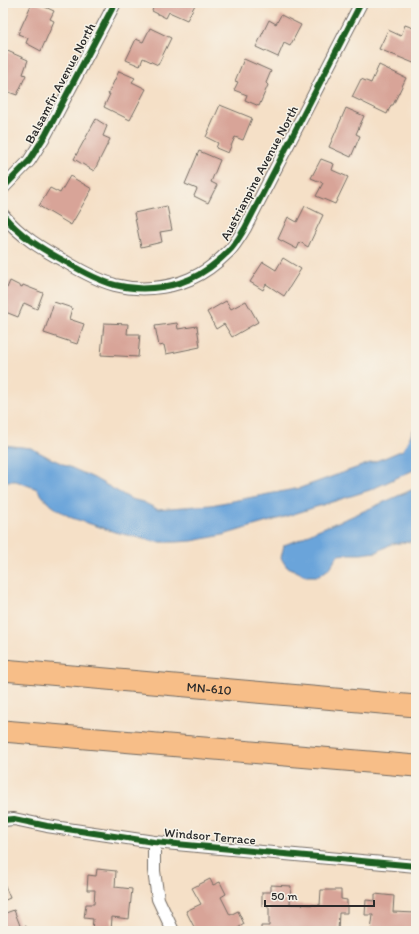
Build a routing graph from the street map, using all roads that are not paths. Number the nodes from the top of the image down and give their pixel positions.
1 (115, 3) edge
2 (361, 3) edge
3 (3, 188) edge
4 (3, 215) edge
5 (3, 670) edge
6 (416, 706) edge
7 (3, 731) edge
8 (416, 766) edge
9 (3, 820) edge
10 (154, 842) junction
11 (416, 866) edge
12 (173, 931) edge

1 - 3 street, Balsamfir Avenue North
2 - 4 street, Austrianpine Avenue North
5 - 6 highway, MN-610
7 - 8 highway
9 - 10 street, Windsor Terrace
10 - 11 street, Windsor Terrace
10 - 12 street

